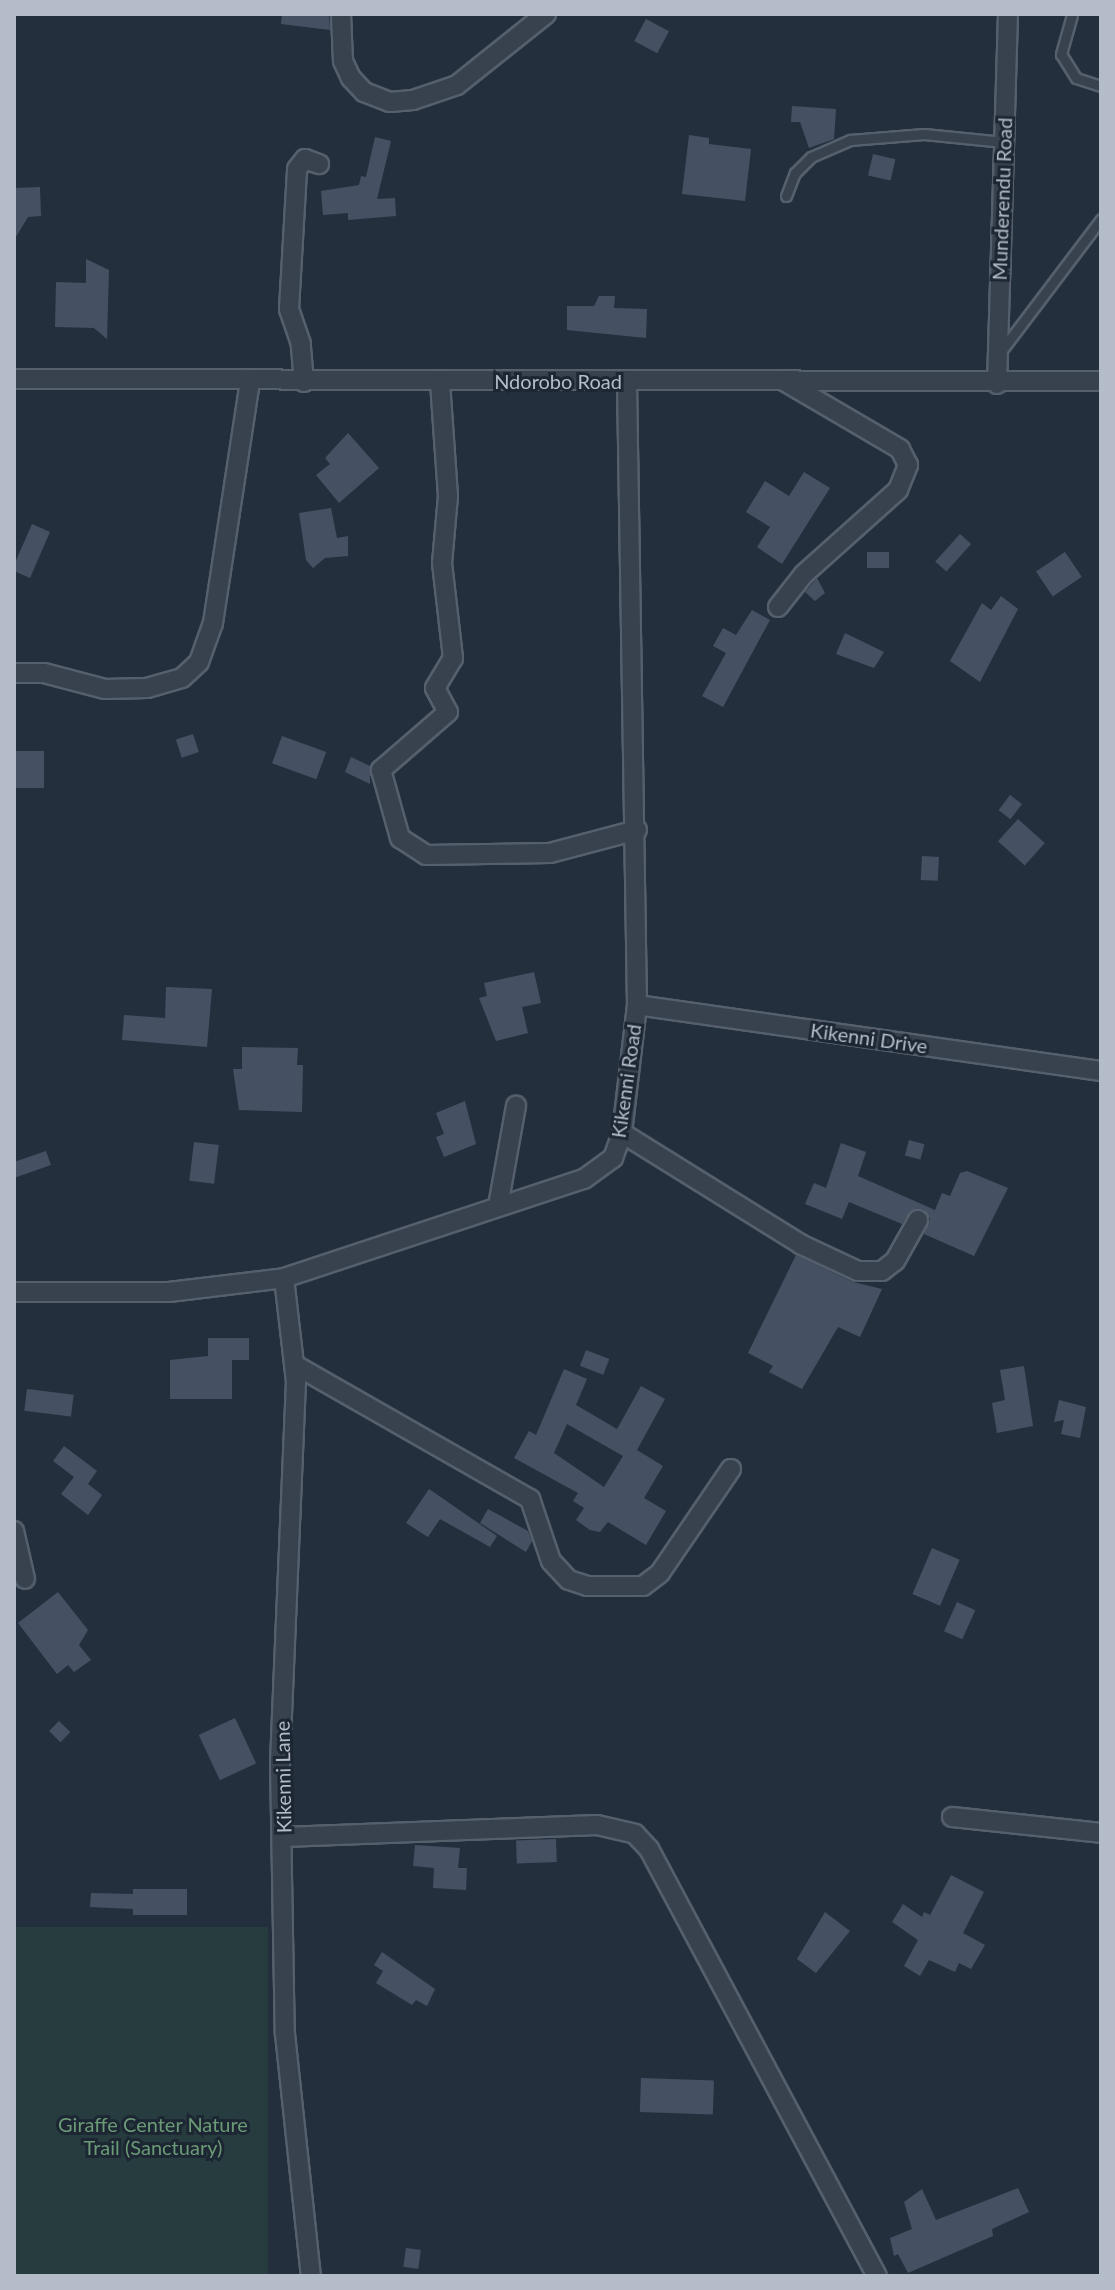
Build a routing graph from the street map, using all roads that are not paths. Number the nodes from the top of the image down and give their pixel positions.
1 (341, 14) edge
2 (546, 14) edge
3 (1008, 14) edge
4 (1072, 15) edge
5 (1101, 86) edge
6 (1004, 142) junction
7 (319, 164) dead end
8 (786, 196) dead end
9 (1101, 219) edge
10 (997, 355) junction
11 (14, 379) edge
12 (781, 379) junction
13 (627, 381) junction
14 (1101, 381) edge
15 (250, 382) junction
16 (304, 382) junction
17 (440, 382) junction
18 (997, 384) junction
19 (778, 607) dead end
20 (14, 673) edge
21 (637, 830) junction
22 (637, 1005) junction
23 (1101, 1071) edge
24 (516, 1106) dead end
25 (622, 1133) junction
26 (498, 1206) junction
27 (918, 1220) dead end
28 (284, 1278) junction
29 (14, 1292) edge
30 (295, 1365) junction
31 (731, 1469) dead end
32 (14, 1531) edge
33 (25, 1579) dead end
34 (952, 1817) dead end
35 (1101, 1833) edge
36 (284, 1837) junction
37 (311, 2276) edge
38 (877, 2276) edge

1 - 2 street
3 - 6 street, Munderendu Road
4 - 5 lane
6 - 8 lane
6 - 10 street, Munderendu Road
7 - 16 street
9 - 10 lane
10 - 18 street, Munderendu Road
11 - 15 street, Ndorobo Road
12 - 13 street, Ndorobo Road
12 - 18 street, Ndorobo Road
12 - 19 street
13 - 17 street, Ndorobo Road
13 - 21 street, Kikenni Road
14 - 18 street, Ndorobo Road
15 - 16 street, Ndorobo Road
15 - 20 street
16 - 17 street, Ndorobo Road
17 - 21 street
21 - 22 street, Kikenni Road
22 - 23 street, Kikenni Drive
22 - 25 street, Kikenni Road
24 - 26 street
25 - 26 street, Kikenni Road
25 - 27 street
26 - 28 street, Kikenni Road
28 - 29 street, Kikenni Road
28 - 30 street, Kikenni Lane
30 - 31 street
30 - 36 street, Kikenni Lane
32 - 33 street
34 - 35 street
36 - 37 street, Kikenni Lane
36 - 38 street

